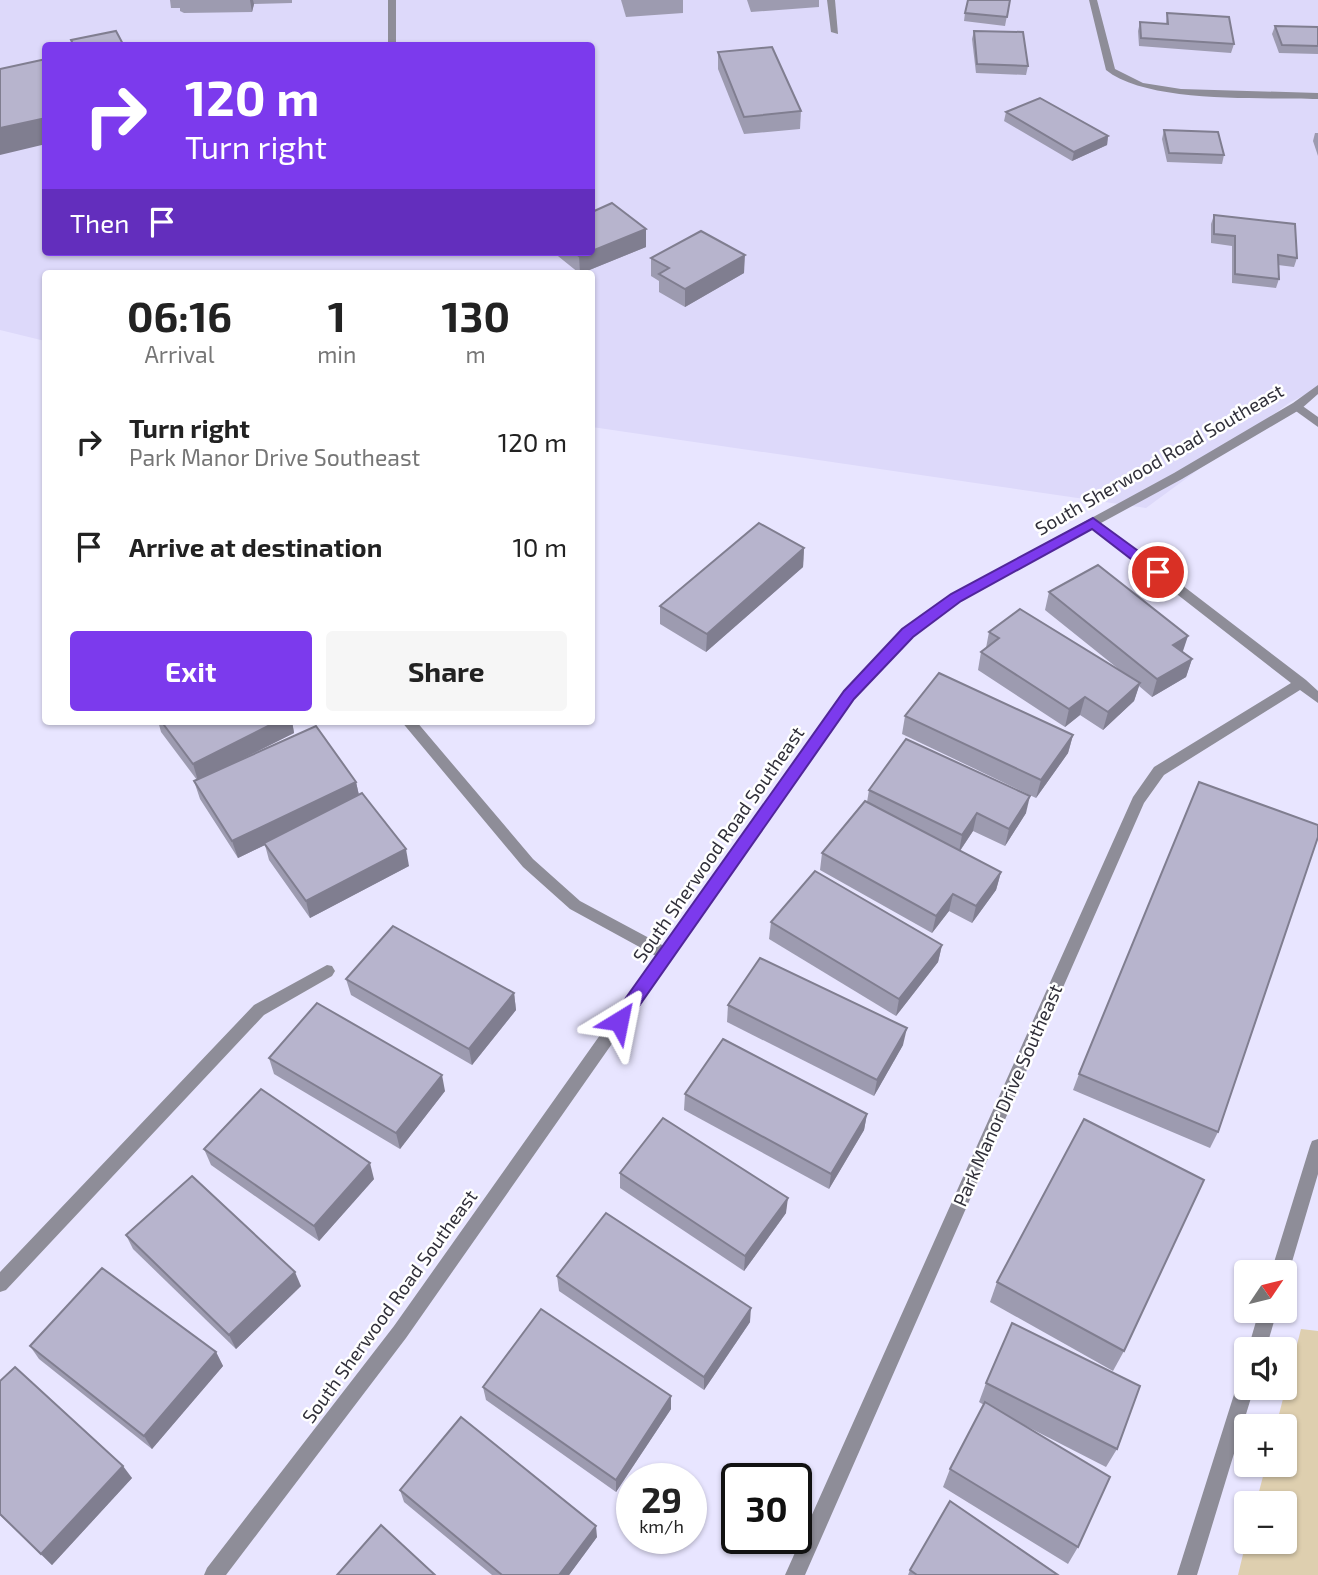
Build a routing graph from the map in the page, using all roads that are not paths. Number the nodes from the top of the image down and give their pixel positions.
1 (392, 0) edge
2 (831, 0) edge
3 (1093, 0) edge
4 (835, 32) dead end
5 (392, 42) edge
6 (1318, 96) edge
7 (1318, 388) edge
8 (1297, 406) junction
9 (1318, 423) edge
10 (1093, 523) junction
11 (1301, 683) junction
12 (1318, 698) edge
13 (411, 725) edge
14 (666, 954) junction
15 (327, 971) dead end
16 (1318, 1146) edge
17 (1284, 1260) edge
18 (0, 1284) edge
19 (1241, 1400) edge
20 (214, 1575) edge
21 (795, 1575) edge
22 (1186, 1575) edge

1 - 5 street
2 - 4 street
3 - 6 street
7 - 8 street, South Sherwood Road Southeast
8 - 9 street
8 - 10 street, South Sherwood Road Southeast
10 - 11 street
10 - 14 street, South Sherwood Road Southeast
11 - 12 street
11 - 21 street, Park Manor Drive Southeast
13 - 14 street
14 - 20 street, South Sherwood Road Southeast
15 - 18 street
16 - 17 street
19 - 22 street

